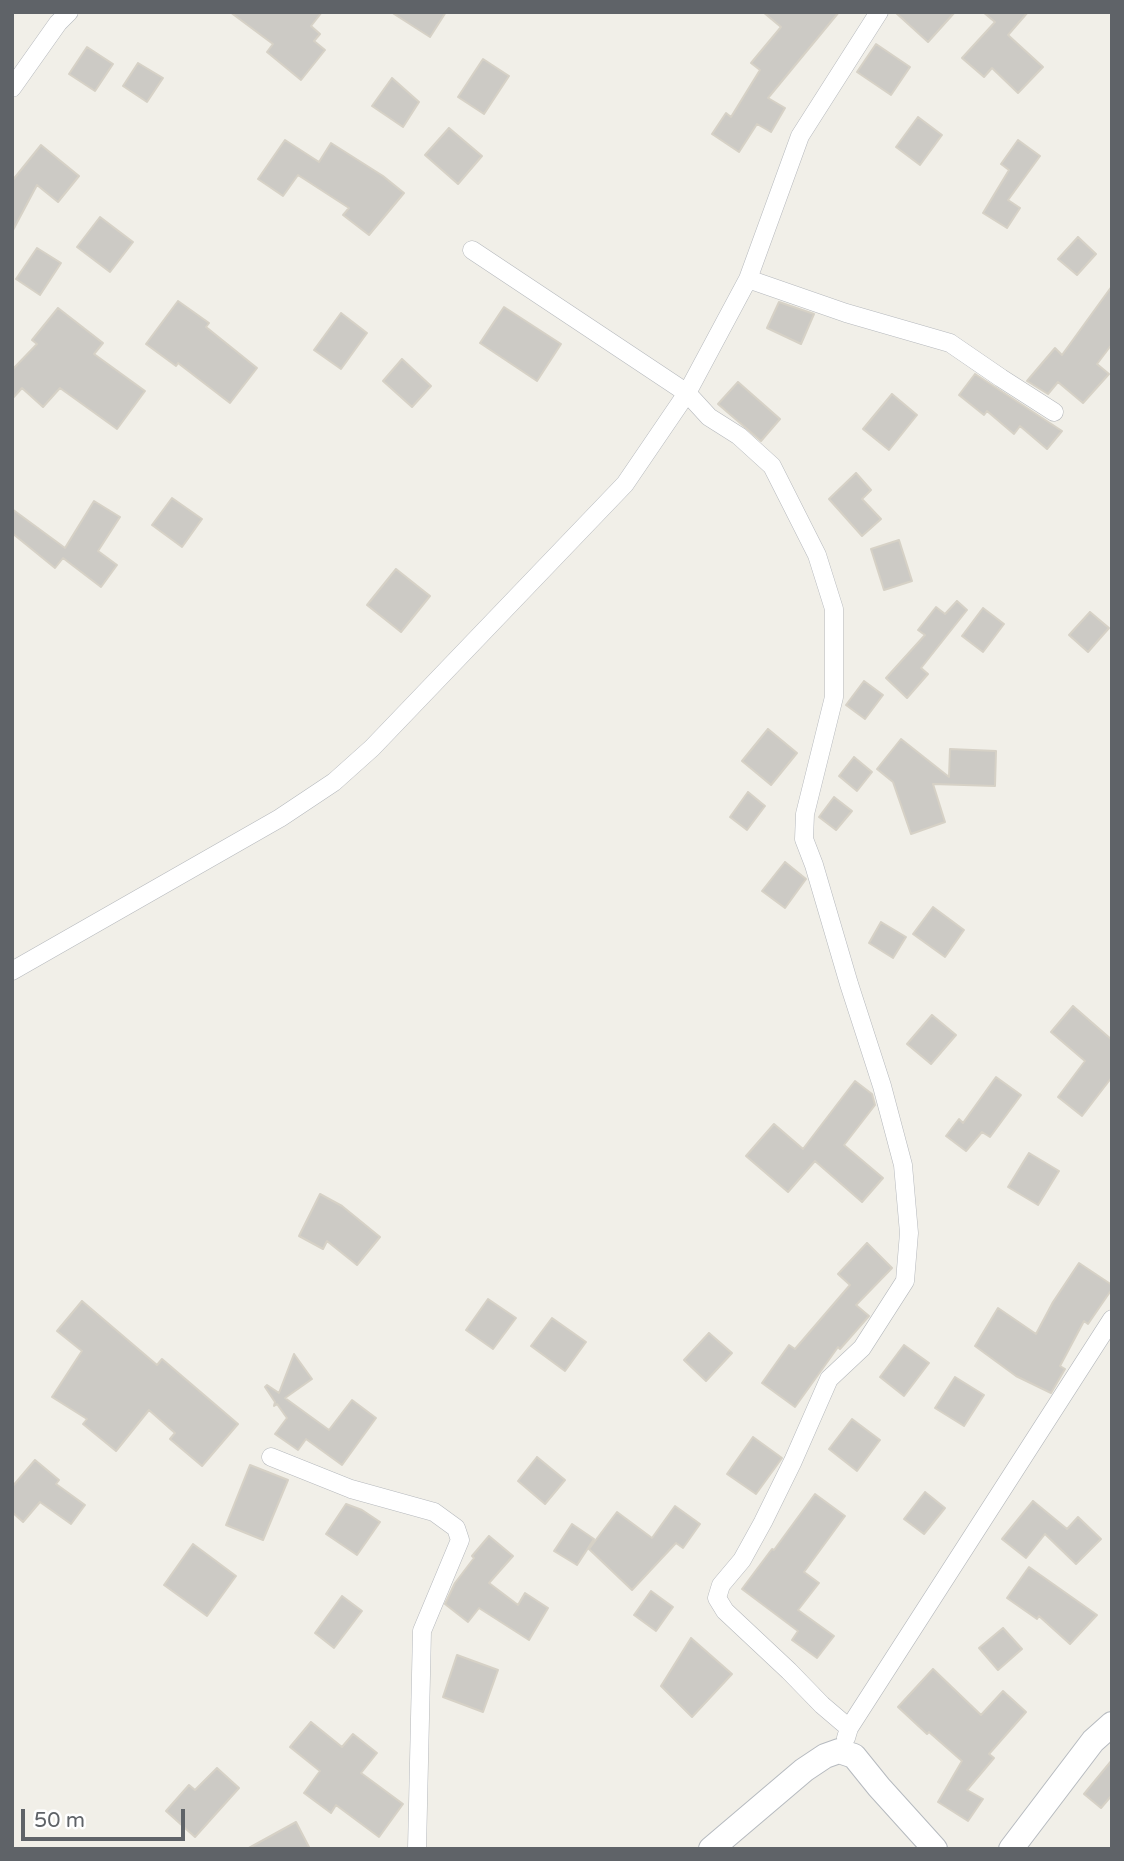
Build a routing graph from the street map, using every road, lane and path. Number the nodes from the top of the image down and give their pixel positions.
1 (69, 12) edge
2 (879, 12) edge
3 (12, 88) edge
4 (472, 250) dead end
5 (748, 279) junction
6 (687, 393) junction
7 (1054, 412) dead end
8 (12, 971) edge
9 (1112, 1319) edge
10 (271, 1457) dead end
11 (1112, 1724) edge
12 (848, 1740) junction
13 (417, 1849) edge
14 (710, 1849) edge
15 (935, 1849) edge
16 (1011, 1849) edge

1 - 3 street
2 - 5 street
4 - 6 street
5 - 6 street
5 - 7 street
6 - 8 street
6 - 12 street
9 - 12 street
10 - 13 street
11 - 16 main road
12 - 14 main road
12 - 15 main road

